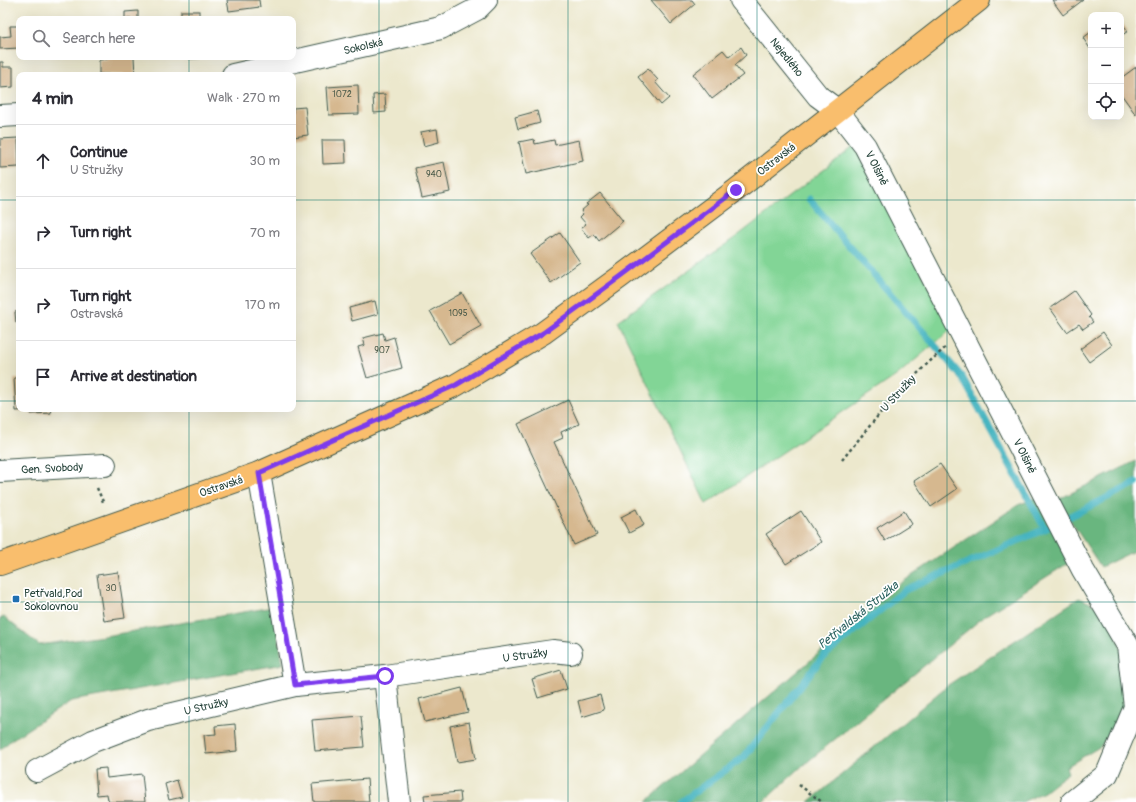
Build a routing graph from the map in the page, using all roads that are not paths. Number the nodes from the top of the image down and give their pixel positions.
1 (486, 0) edge
2 (741, 0) edge
3 (979, 0) edge
4 (246, 72) edge
5 (837, 110) junction
6 (16, 115) edge
7 (0, 116) edge
8 (105, 465) dead end
9 (0, 470) edge
10 (259, 473) junction
11 (0, 564) edge
12 (571, 654) dead end
13 (385, 676) junction
14 (295, 685) junction
15 (36, 771) dead end
16 (399, 802) edge
17 (1072, 802) edge

1 - 4 street, Sokolská
2 - 5 street, Nejedlého
3 - 5 main road, Ostravská
5 - 10 main road, Ostravská
5 - 17 street, V Olšině
6 - 7 street
8 - 9 street, Gen. Svobody
10 - 11 main road, Ostravská
10 - 14 street
12 - 13 street, U Stružky
13 - 14 street, U Stružky
13 - 16 street
14 - 15 street, U Stružky

